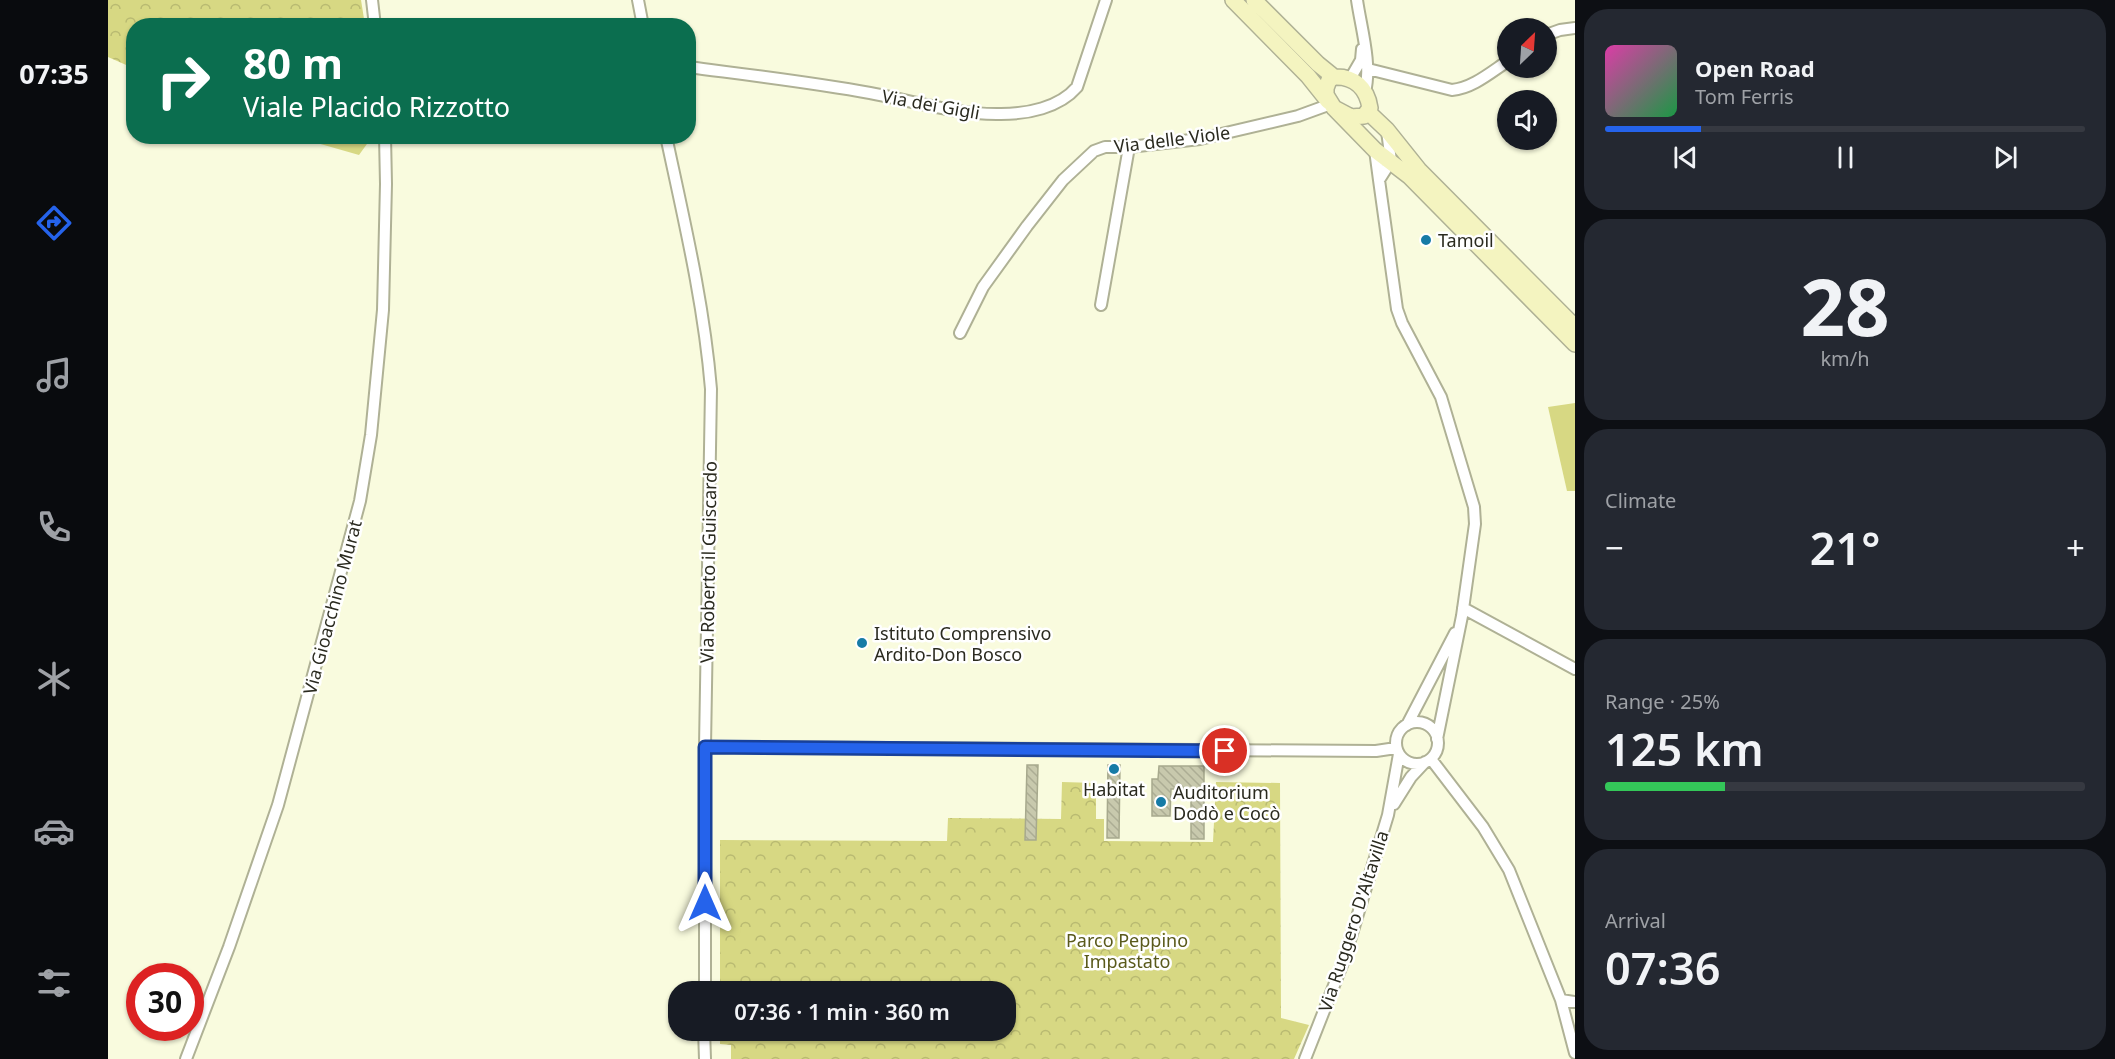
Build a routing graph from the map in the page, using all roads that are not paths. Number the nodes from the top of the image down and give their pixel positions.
1 (372, 0) edge
2 (638, 0) edge
3 (1106, 0) edge
4 (1233, 0) edge
5 (1254, 0) edge
6 (1357, 0) edge
7 (374, 18) edge
8 (641, 18) edge
9 (1575, 28) edge
10 (1557, 31) edge
11 (1363, 42) junction
12 (696, 68) edge
13 (1497, 68) edge
14 (1368, 69) junction
15 (1334, 77) junction
16 (1350, 79) junction
17 (1365, 92) junction
18 (1331, 105) junction
19 (1368, 112) junction
20 (1387, 130) junction
21 (385, 144) edge
22 (668, 144) edge
23 (1129, 147) junction
24 (1375, 150) junction
25 (1391, 161) junction
26 (1379, 180) junction
27 (1101, 305) dead end
28 (1575, 327) edge
29 (960, 333) dead end
30 (1575, 344) edge
31 (1462, 612) junction
32 (1575, 669) edge
33 (1407, 725) junction
34 (1437, 739) junction
35 (705, 747) junction
36 (1398, 751) junction
37 (1428, 761) junction
38 (1388, 815) junction
39 (705, 981) edge
40 (1561, 1000) junction
41 (1575, 1002) edge
42 (704, 1041) edge
43 (1575, 1053) edge
44 (186, 1059) edge
45 (705, 1059) edge
46 (1305, 1059) edge

1 - 7 street
2 - 8 street
3 - 12 street, Via dei Gigli
4 - 18 street
5 - 15 street
6 - 11 street
9 - 10 street
11 - 14 street
11 - 16 street
13 - 14 street
14 - 17 street
15 - 16 street
15 - 18 street
16 - 17 street
17 - 19 street
18 - 19 street
18 - 23 street, Via delle Viole
18 - 24 street
19 - 20 street
20 - 25 street
20 - 28 street
21 - 44 street, Via Gioacchino Murat
22 - 35 street, Via Roberto il Guiscardo
23 - 27 street
23 - 29 street, Via delle Viole
24 - 25 street
24 - 26 street
25 - 26 street
25 - 30 street
26 - 31 street
31 - 32 street
31 - 33 street
31 - 34 street
33 - 34 street
33 - 36 street
34 - 37 street
35 - 36 street
35 - 39 street, Via Roberto il Guiscardo
36 - 37 street
36 - 38 street, Via Ruggero D'Altavilla
37 - 38 street, Via Ruggero D'Altavilla
37 - 40 street
38 - 46 street, Via Ruggero D'Altavilla
40 - 41 street
40 - 43 street
42 - 45 street

